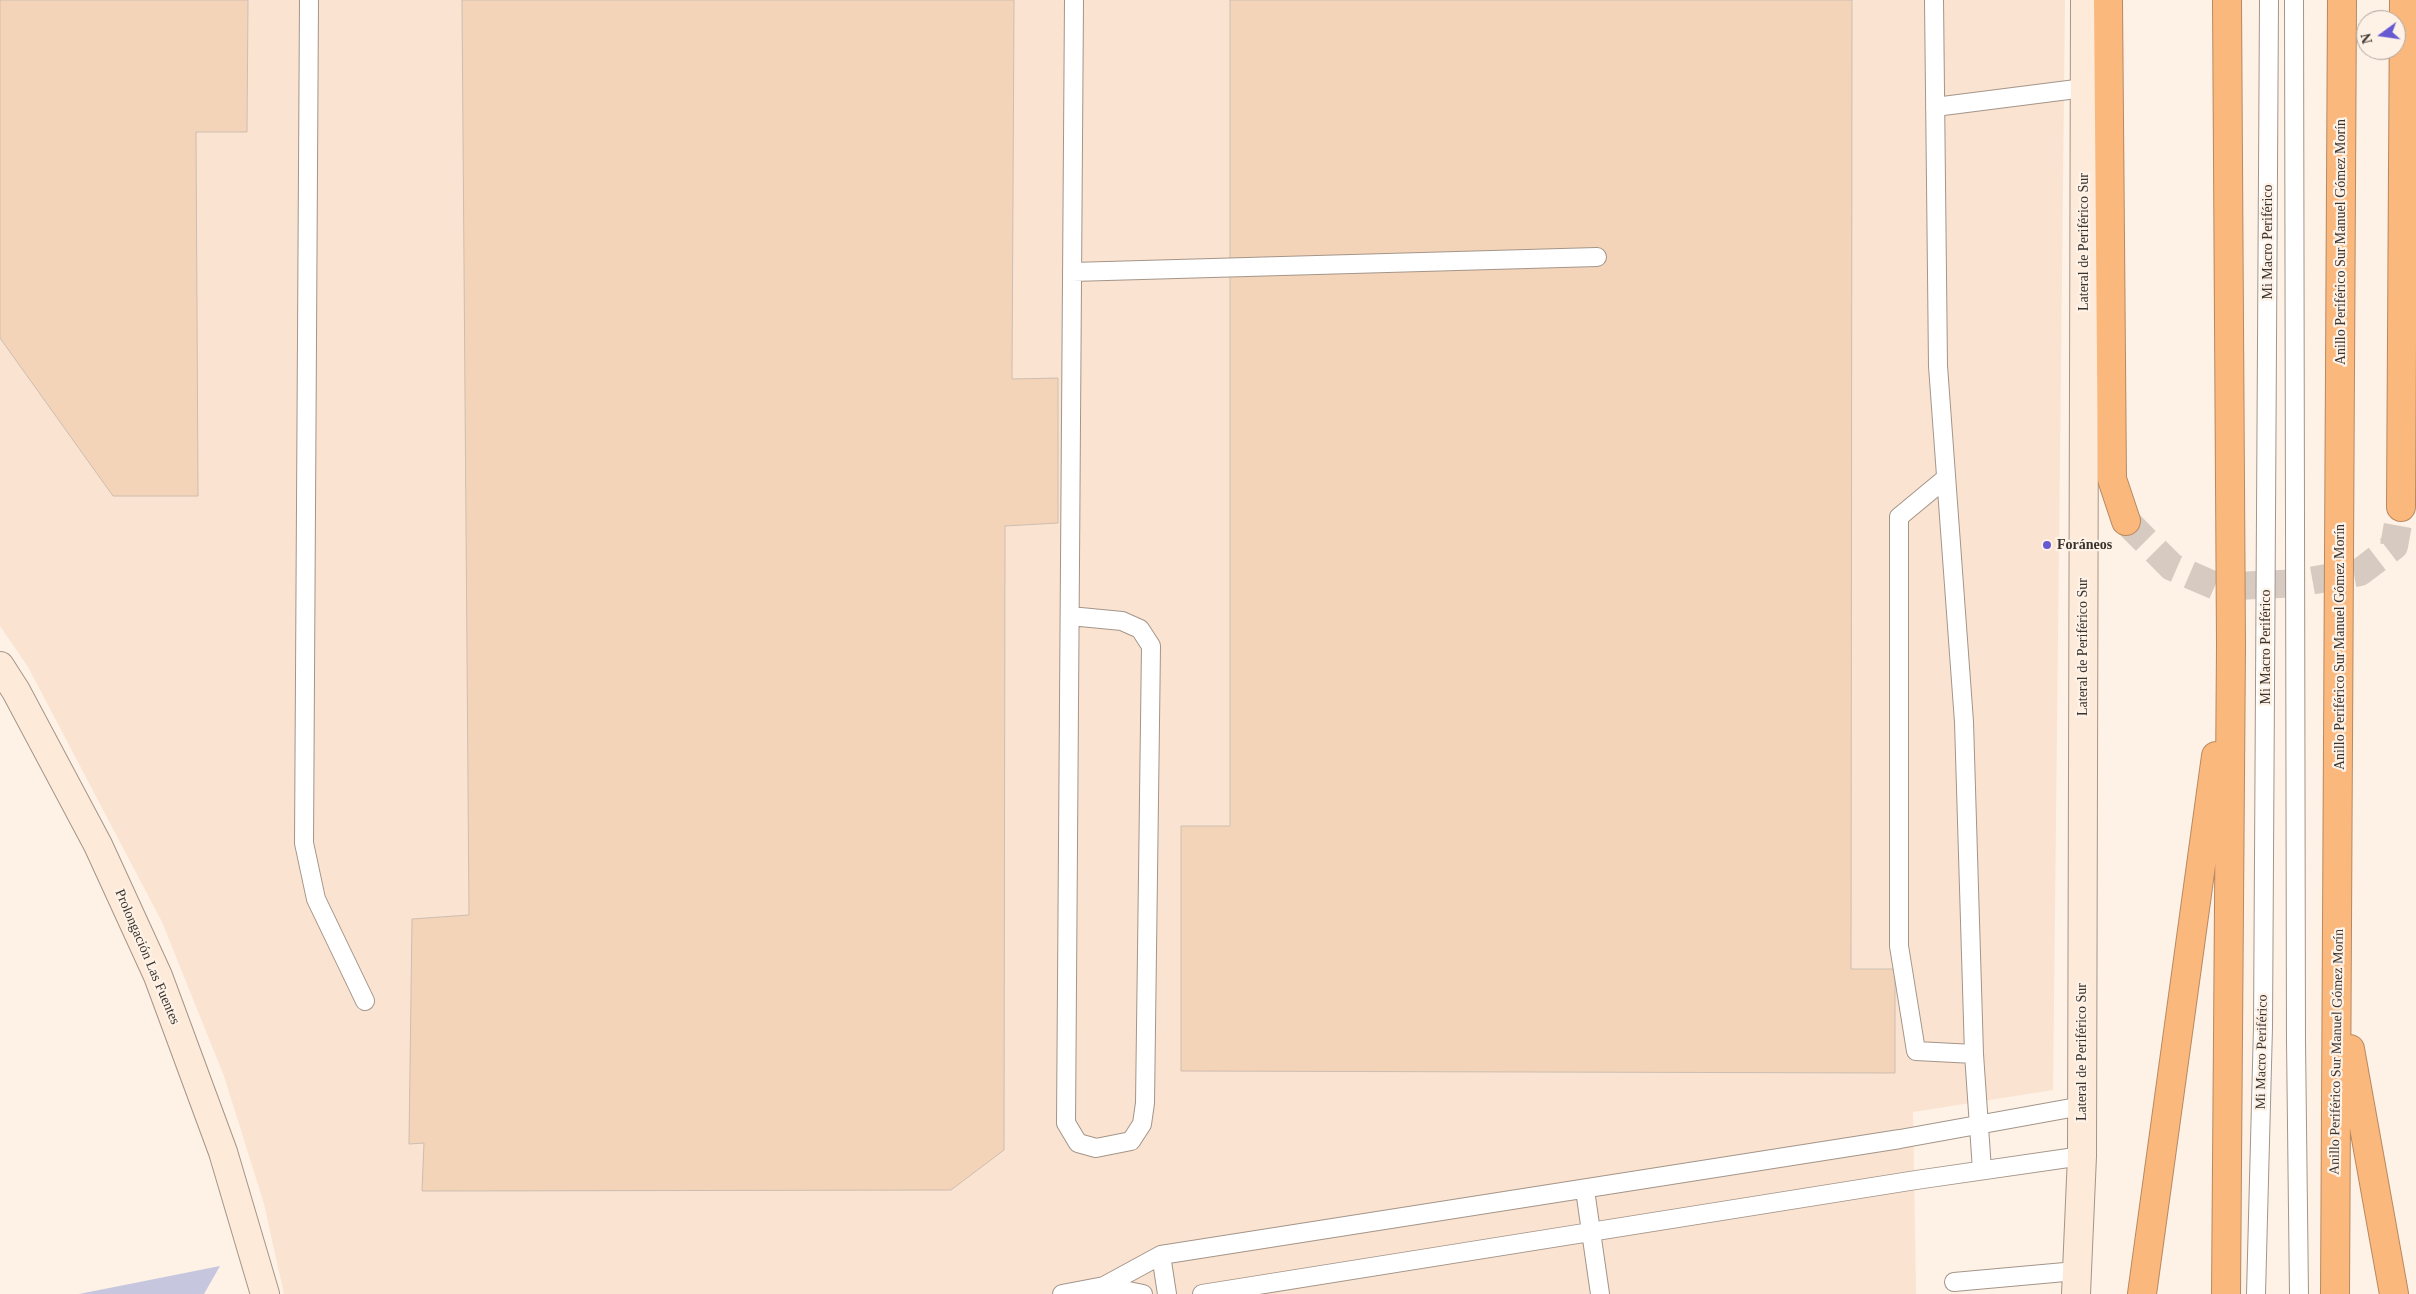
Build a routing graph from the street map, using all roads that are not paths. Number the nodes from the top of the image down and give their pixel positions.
1 (309, 0) edge
2 (1074, 0) edge
3 (1934, 0) edge
4 (2085, 0) edge
5 (2108, 0) edge
6 (2227, 0) edge
7 (2270, 0) edge
8 (2294, 0) edge
9 (2342, 0) edge
10 (2404, 0) edge
11 (2084, 88) junction
12 (1935, 107) junction
13 (1597, 257) dead end
14 (1072, 272) junction
15 (1946, 478) junction
16 (2402, 507) tunnel mouth
17 (2126, 522) tunnel mouth
18 (1070, 616) junction
19 (2231, 645) junction
20 (0, 666) edge
21 (2338, 985) junction
22 (365, 1002) dead end
23 (1974, 1054) junction
24 (2082, 1106) junction
25 (1979, 1123) junction
26 (2082, 1156) junction
27 (1982, 1170) junction
28 (1585, 1190) junction
29 (1591, 1233) junction
30 (1160, 1255) junction
31 (1954, 1282) dead end
32 (2076, 1282) edge
33 (1104, 1286) junction
34 (260, 1291) edge
35 (1062, 1294) edge
36 (1143, 1294) edge
37 (1167, 1294) edge
38 (1202, 1294) edge
39 (1600, 1294) edge
40 (2142, 1294) edge
41 (2226, 1294) edge
42 (2256, 1294) edge
43 (2298, 1294) edge
44 (2335, 1294) edge
45 (2394, 1294) edge

1 - 22 lane
2 - 14 lane
3 - 12 lane
4 - 11 street, Lateral de Periférico Sur
5 - 17 highway
6 - 19 highway
7 - 42 lane, Mi Macro Periférico
8 - 43 lane, Mi Macro Periférico
9 - 21 highway, Anillo Periférico Sur Manuel Gómez Morín
10 - 16 highway
11 - 12 lane
11 - 24 street, Lateral de Periférico Sur
12 - 15 lane
13 - 14 lane
14 - 18 lane
15 - 23 lane
15 - 23 lane
18 - 18 lane
19 - 40 highway
19 - 41 highway
20 - 34 street, Prolongación Las Fuentes
21 - 44 highway, Anillo Periférico Sur Manuel Gómez Morín
21 - 45 highway
23 - 25 lane
24 - 25 lane
24 - 26 street, Lateral de Periférico Sur
25 - 27 lane
25 - 28 lane
26 - 27 lane
26 - 32 street, Lateral de Periférico Sur
27 - 29 lane
28 - 29 lane
28 - 30 lane
29 - 38 lane
29 - 39 lane
30 - 33 lane
30 - 37 lane
31 - 32 lane
33 - 35 lane
33 - 36 lane

